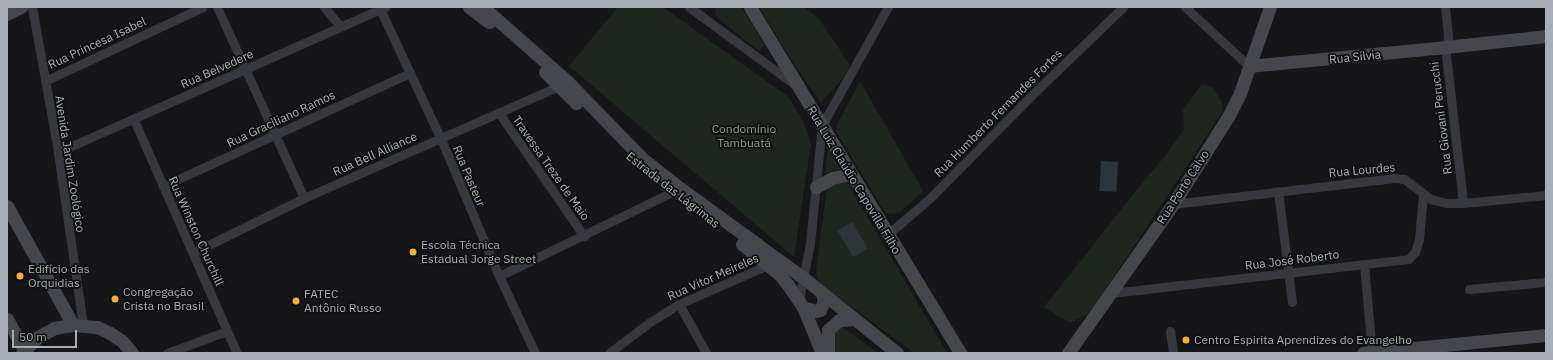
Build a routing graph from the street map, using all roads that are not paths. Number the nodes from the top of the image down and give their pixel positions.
1 (21, 7) edge
2 (32, 7) edge
3 (203, 7) edge
4 (217, 7) edge
5 (324, 7) edge
6 (469, 7) edge
7 (482, 7) edge
8 (688, 7) edge
9 (750, 7) edge
10 (888, 7) edge
11 (1123, 7) edge
12 (1186, 7) edge
13 (1270, 7) edge
14 (1445, 7) edge
15 (382, 8) edge
16 (700, 10) edge
17 (7, 14) edge
18 (340, 26) junction
19 (1546, 36) edge
20 (1447, 47) junction
21 (1249, 66) junction
22 (245, 70) junction
23 (410, 73) junction
24 (45, 81) junction
25 (564, 84) junction
26 (797, 86) junction
27 (499, 113) junction
28 (134, 120) junction
29 (822, 125) junction
30 (274, 135) junction
31 (441, 139) junction
32 (58, 152) junction
33 (851, 174) junction
34 (163, 186) junction
35 (816, 187) junction
36 (676, 191) junction
37 (1278, 192) junction
38 (1423, 195) junction
39 (1546, 195) edge
40 (304, 198) junction
41 (1463, 203) junction
42 (1173, 204) junction
43 (7, 206) edge
44 (887, 235) junction
45 (584, 236) junction
46 (194, 252) junction
47 (1364, 264) junction
48 (768, 265) junction
49 (1289, 272) junction
50 (499, 276) junction
51 (804, 279) junction
52 (1546, 282) edge
53 (1469, 289) dead end
54 (822, 293) junction
55 (1111, 294) junction
56 (1292, 302) dead end
57 (679, 304) junction
58 (801, 304) junction
59 (7, 319) edge
60 (854, 319) junction
61 (78, 325) junction
62 (227, 331) junction
63 (1170, 332) dead end
64 (1546, 335) edge
65 (950, 339) junction
66 (23, 351) edge
67 (132, 353) edge
68 (166, 353) edge
69 (237, 353) edge
70 (534, 353) edge
71 (609, 353) edge
72 (706, 353) edge
73 (822, 353) edge
74 (828, 353) edge
75 (897, 353) edge
76 (953, 353) edge
77 (960, 353) edge
78 (1068, 353) edge
79 (1173, 353) edge
80 (1369, 353) edge

1 - 17 street
2 - 24 street, Avenida Jardim Zoológico
3 - 24 street, Rua Princesa Isabel
4 - 22 street
5 - 18 street
6 - 25 street, Estrada das Lágrimas
7 - 25 street, Estrada das Lágrimas
8 - 16 street
9 - 26 street, Rua Luiz Claúdio Capovilla Filho
10 - 29 street
11 - 44 street, Rua Humberto Fernandes Fortes
12 - 21 street
13 - 21 street, Rua Porto Calvo
14 - 20 street, Rua Giovani Perucchi
15 - 18 street, Rua Belvedere
15 - 23 street, Rua Pasteur
16 - 26 street
18 - 22 street, Rua Belvedere
19 - 20 street, Rua Sílvia
20 - 21 street, Rua Sílvia
20 - 41 street, Rua Giovani Perucchi
21 - 42 street, Rua Porto Calvo
22 - 28 street, Rua Belvedere
22 - 30 street
23 - 30 street, Rua Graciliano Ramos
23 - 31 street, Rua Pasteur
24 - 32 street, Avenida Jardim Zoológico
25 - 27 street, Rua Bell Alliance
25 - 36 street, Estrada das Lágrimas
26 - 29 street, Rua Luiz Claúdio Capovilla Filho
27 - 31 street, Rua Bell Alliance
27 - 45 street, Travessa Treze de Maio
28 - 32 street, Rua Belvedere
28 - 34 street, Rua Winston Churchill
29 - 33 street, Rua Luiz Claúdio Capovilla Filho
29 - 35 street
30 - 34 street, Rua Graciliano Ramos
30 - 40 street
31 - 40 street, Rua Bell Alliance
31 - 50 street, Rua Pasteur
32 - 61 street, Avenida Jardim Zoológico
33 - 35 street
33 - 44 street, Rua Luiz Claúdio Capovilla Filho
34 - 46 street, Rua Winston Churchill
35 - 51 street
36 - 45 street
36 - 48 street, Estrada das Lágrimas
36 - 51 street, Estrada das Lágrimas
37 - 38 street, Rua Lourdes
37 - 42 street, Rua Lourdes
37 - 49 street
38 - 41 street, Rua Lourdes
38 - 47 street, Rua José Roberto
39 - 41 street, Rua Lourdes
40 - 46 street, Rua Bell Alliance
42 - 55 street, Rua Porto Calvo
43 - 61 street
44 - 65 street, Rua Luiz Claúdio Capovilla Filho
45 - 50 street
46 - 62 street, Rua Winston Churchill
47 - 49 street, Rua José Roberto
47 - 80 street
48 - 57 street, Rua Vitor Meireles
48 - 58 street, Estrada das Lágrimas
49 - 55 street, Rua José Roberto
49 - 56 street
50 - 70 street, Rua Pasteur
51 - 54 street, Estrada das Lágrimas
51 - 58 street
52 - 53 street
54 - 58 street
54 - 60 street, Estrada das Lágrimas
55 - 78 street, Rua Porto Calvo
57 - 71 street, Rua Vitor Meireles
57 - 72 street
58 - 73 street, Estrada das Lágrimas
59 - 66 street
60 - 74 street
60 - 75 street, Estrada das Lágrimas
61 - 66 street
61 - 67 street
62 - 68 street
62 - 69 street, Rua Winston Churchill
63 - 79 street
64 - 80 street
65 - 76 street
65 - 77 street, Rua Luiz Claúdio Capovilla Filho

